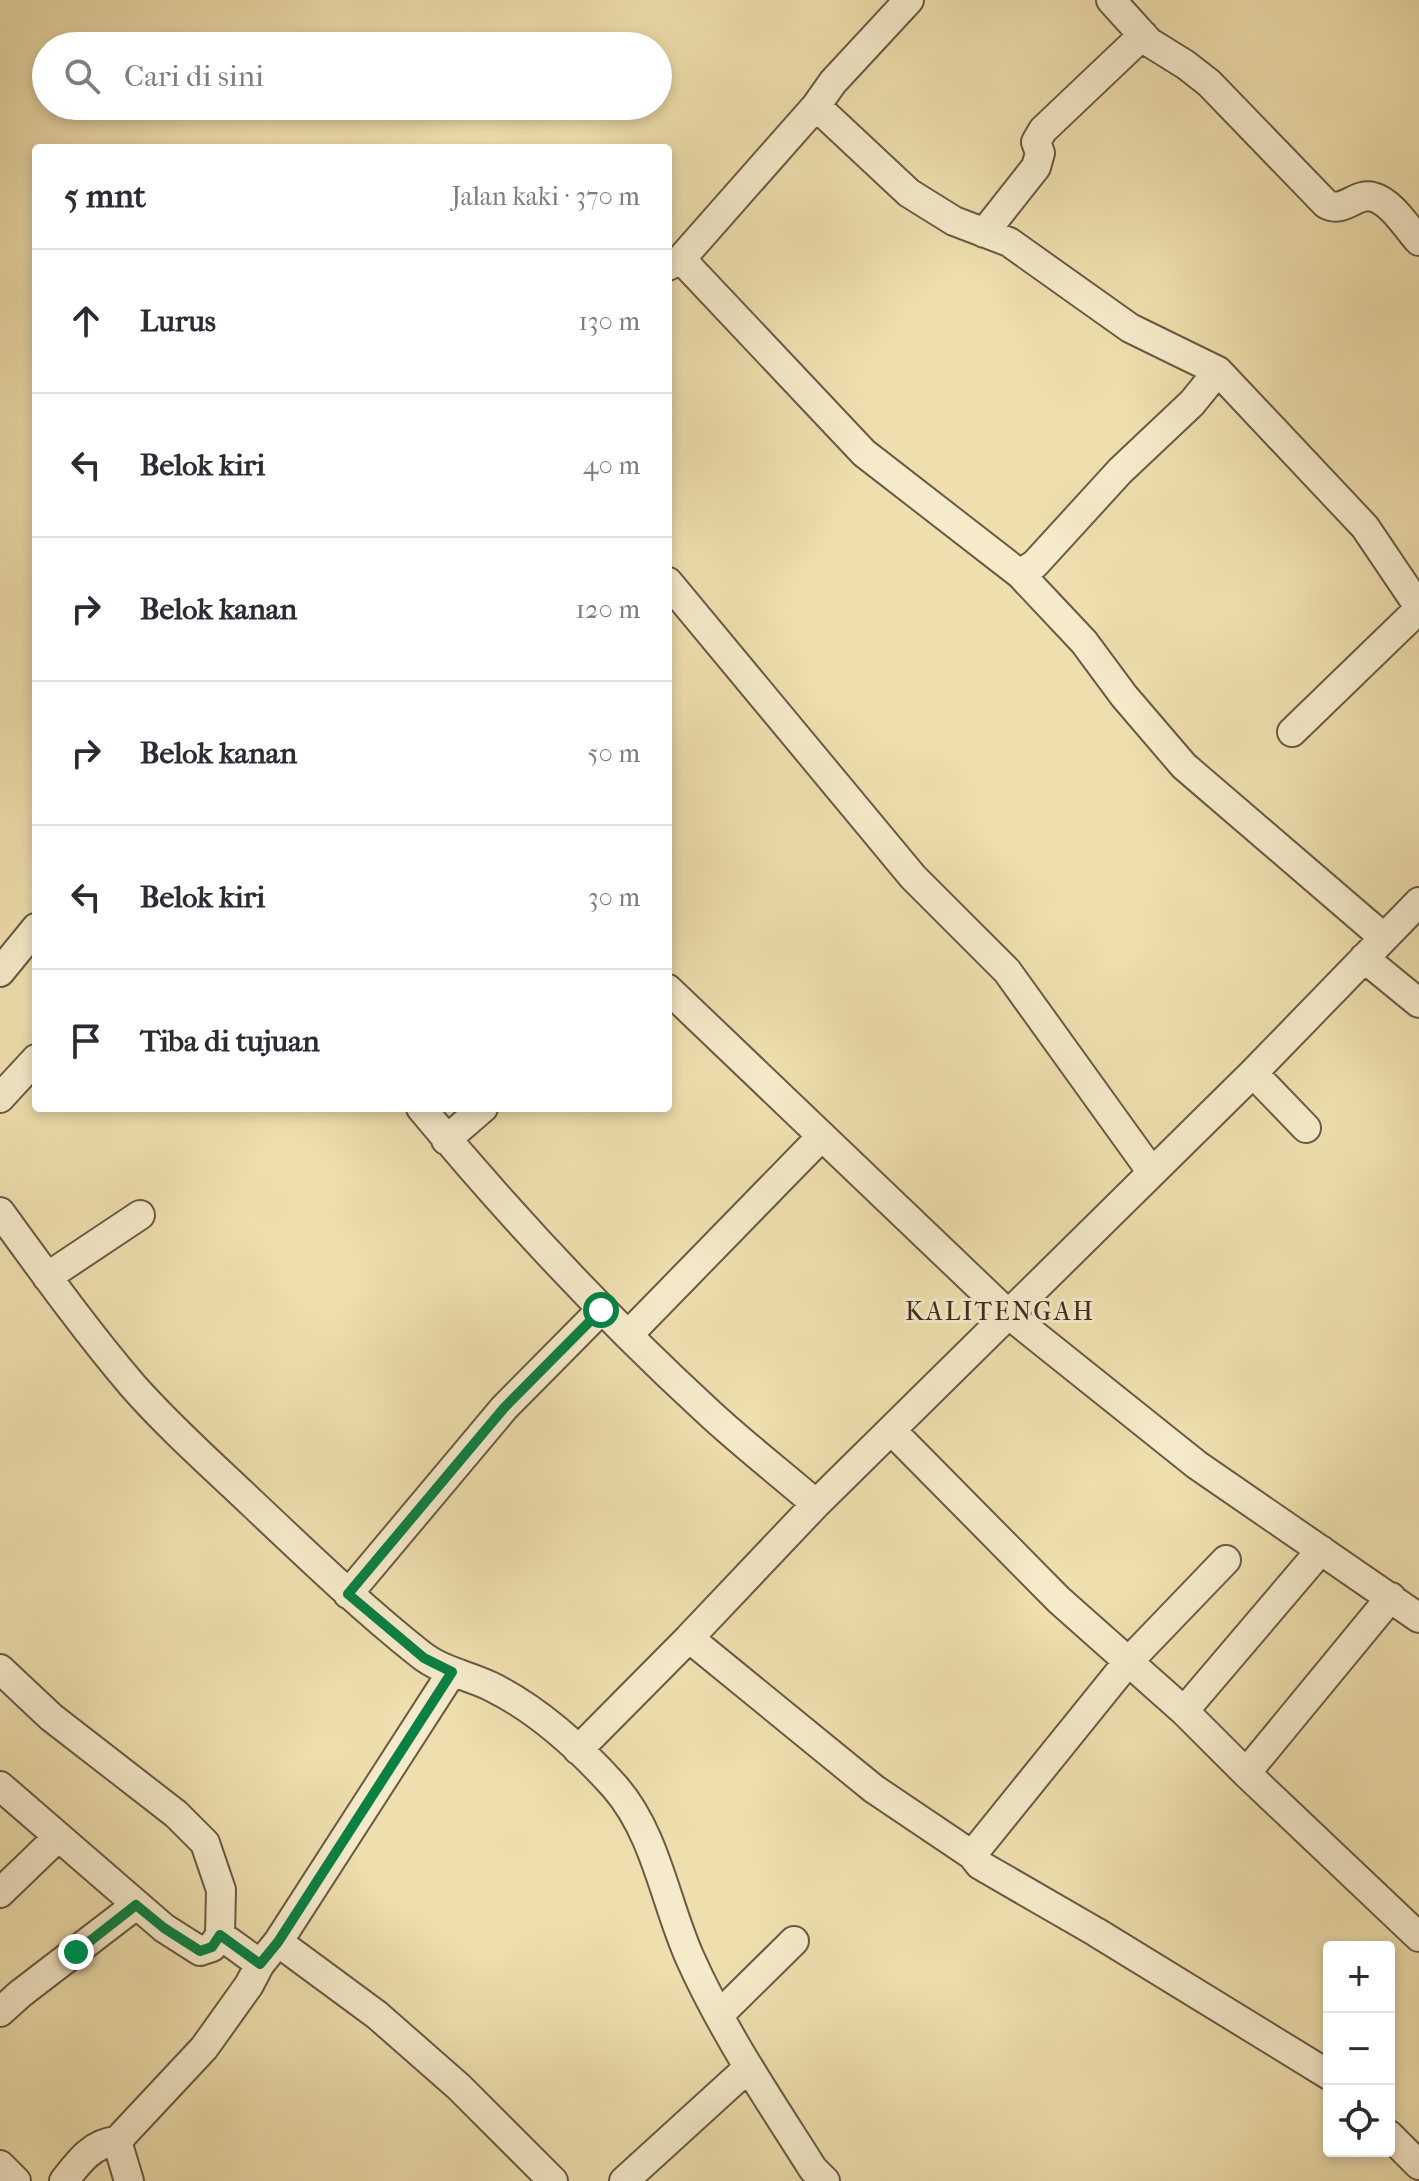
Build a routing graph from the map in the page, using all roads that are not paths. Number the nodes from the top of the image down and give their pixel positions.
1 (909, 0) edge
2 (1111, 0) edge
3 (1143, 35) junction
4 (816, 106) junction
5 (984, 233) junction
6 (1419, 241) edge
7 (674, 262) edge
8 (1218, 371) junction
9 (1020, 574) junction
10 (672, 587) edge
11 (1419, 608) edge
12 (1292, 732) dead end
13 (1419, 902) edge
14 (32, 933) edge
15 (1383, 937) junction
16 (1364, 958) junction
17 (0, 972) edge
18 (672, 993) edge
19 (1419, 1003) edge
20 (32, 1063) edge
21 (1253, 1073) junction
22 (0, 1098) edge
23 (424, 1112) edge
24 (478, 1112) edge
25 (1306, 1128) dead end
26 (822, 1136) junction
27 (446, 1140) junction
28 (1151, 1171) junction
29 (0, 1212) edge
30 (140, 1215) dead end
31 (47, 1277) junction
32 (601, 1310) junction
33 (1007, 1313) junction
34 (628, 1335) junction
35 (892, 1431) junction
36 (816, 1504) junction
37 (1321, 1550) junction
38 (1226, 1560) dead end
39 (348, 1594) junction
40 (1391, 1597) junction
41 (1419, 1618) edge
42 (689, 1638) junction
43 (1127, 1663) junction
44 (0, 1669) edge
45 (452, 1672) junction
46 (1184, 1711) junction
47 (578, 1750) junction
48 (1246, 1773) junction
49 (0, 1786) edge
50 (57, 1838) junction
51 (972, 1855) junction
52 (0, 1893) edge
53 (136, 1905) junction
54 (220, 1935) junction
55 (1419, 1937) edge
56 (794, 1941) dead end
57 (278, 1942) junction
58 (260, 1964) junction
59 (0, 2012) edge
60 (720, 2014) junction
61 (748, 2068) junction
62 (1323, 2071) edge
63 (117, 2141) junction
64 (1395, 2141) edge
65 (0, 2165) edge
66 (1419, 2165) edge
67 (16, 2181) edge
68 (64, 2181) edge
69 (129, 2181) edge
70 (553, 2181) edge
71 (624, 2181) edge
72 (825, 2181) edge

1 - 4 street
2 - 3 street
3 - 5 street
3 - 6 street
4 - 5 street
4 - 7 street
5 - 8 street
7 - 9 street
8 - 9 street
8 - 11 street
9 - 15 street
10 - 28 street
11 - 12 street
13 - 15 street
14 - 17 street
15 - 16 street
16 - 19 street
16 - 21 street
18 - 26 street
20 - 22 street
21 - 25 street
21 - 28 street
23 - 27 street
24 - 27 street
26 - 33 street
26 - 34 street
27 - 32 street
28 - 33 street
29 - 31 street
30 - 31 street
31 - 39 street
32 - 34 street
32 - 39 street
33 - 35 street
33 - 37 street
34 - 36 street
35 - 36 street
35 - 43 street
36 - 42 street
37 - 40 street
37 - 46 street
38 - 43 street
39 - 45 street
40 - 41 street
40 - 48 street
42 - 47 street
42 - 51 street
43 - 46 street
43 - 51 street
44 - 54 street
45 - 47 street
45 - 57 street
46 - 48 street
47 - 60 street
48 - 55 street
49 - 50 street
50 - 52 street
50 - 53 street
51 - 62 street
53 - 54 street
53 - 59 street
54 - 58 street
56 - 60 street
57 - 58 street
57 - 70 street
58 - 63 street
60 - 61 street
61 - 71 street
61 - 72 street
63 - 68 street
63 - 69 street
64 - 66 street
65 - 67 street

